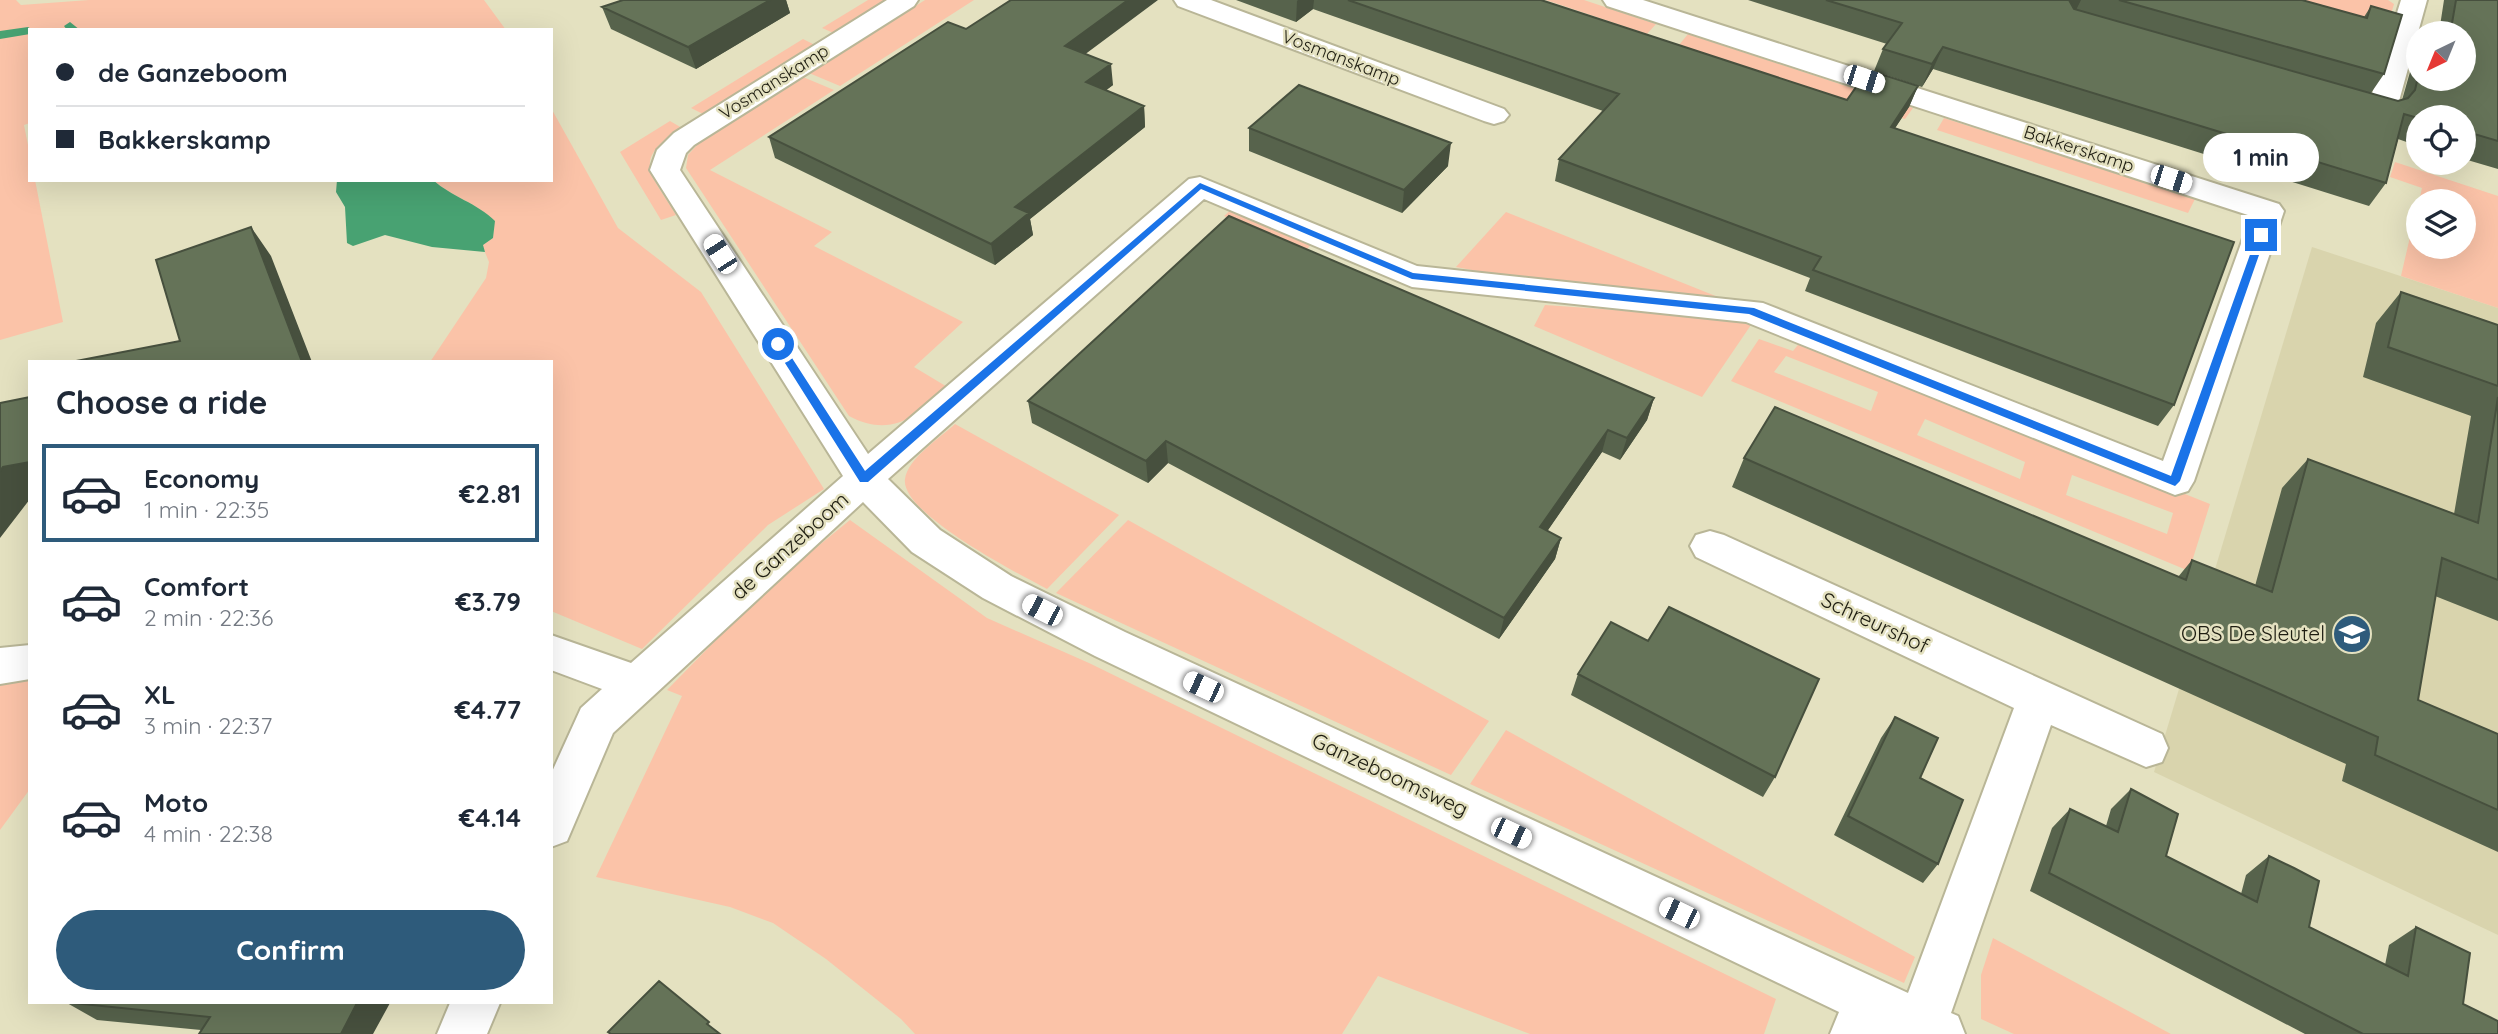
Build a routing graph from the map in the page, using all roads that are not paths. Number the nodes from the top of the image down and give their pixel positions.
1 (905, 0) edge
2 (1187, 0) edge
3 (1616, 0) edge
4 (2414, 0) edge
5 (2328, 96) edge
6 (1494, 116) dead end
7 (671, 178) joint
8 (864, 479) junction
9 (1710, 546) dead end
10 (553, 653) edge
11 (28, 662) edge
12 (0, 666) edge
13 (638, 684) junction
14 (2039, 700) junction
15 (2146, 748) dead end
16 (553, 821) edge
17 (475, 1004) edge
18 (1863, 1019) edge
19 (1931, 1030) edge
20 (462, 1034) edge

1 - 7 street, Vosmanskamp
2 - 6 street, Vosmanskamp
3 - 8 street, Bakkerskamp
4 - 5 street
7 - 8 street, de Ganzeboom
8 - 13 street, de Ganzeboom
8 - 18 street, Ganzeboomsweg
9 - 14 street, Schreurshof
10 - 13 street
11 - 12 street
13 - 16 street, de Ganzeboom
14 - 15 street, Schreurshof
14 - 19 street
17 - 20 street
18 - 19 street, Ganzeboomsweg

